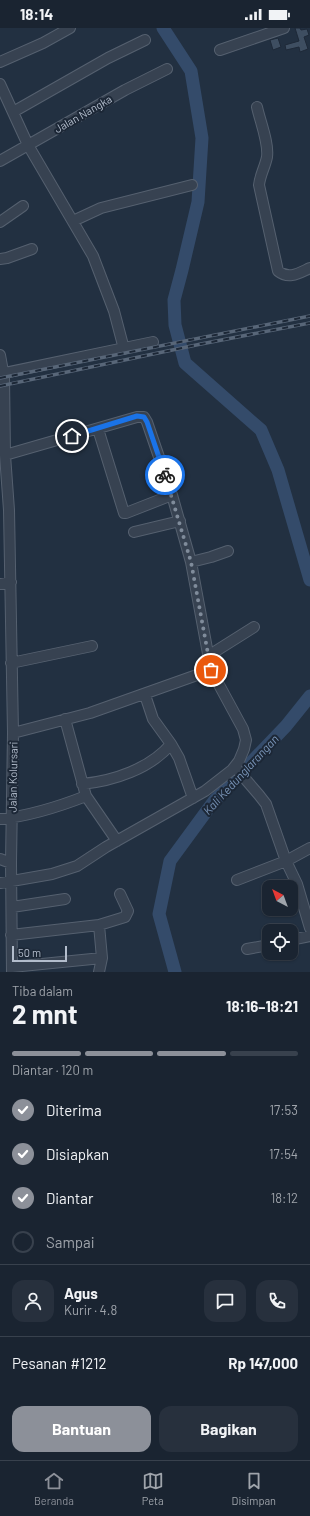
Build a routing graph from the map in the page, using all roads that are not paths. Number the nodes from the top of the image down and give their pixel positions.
1 (70, 28) edge
2 (284, 28) edge
3 (145, 40) dead end
4 (220, 50) dead end
5 (0, 62) edge
6 (167, 69) dead end
7 (0, 84) edge
8 (257, 107) dead end
9 (13, 112) junction
10 (28, 145) junction
11 (0, 161) edge
12 (192, 185) dead end
13 (23, 206) dead end
14 (73, 221) junction
15 (0, 222) edge
16 (32, 248) dead end
17 (0, 259) edge
18 (310, 268) edge
19 (153, 342) dead end
20 (124, 349) junction
21 (0, 355) edge
22 (2, 374) edge
23 (2, 402) edge
24 (98, 428) junction
25 (5, 454) junction
26 (172, 495) junction
27 (5, 511) edge
28 (180, 521) junction
29 (134, 532) dead end
30 (228, 551) dead end
31 (191, 562) junction
32 (11, 582) junction
33 (0, 584) edge
34 (254, 627) dead end
35 (92, 646) dead end
36 (208, 656) junction
37 (11, 663) junction
38 (211, 670) junction
39 (145, 695) junction
40 (65, 719) junction
41 (13, 733) junction
42 (171, 744) junction
43 (236, 768) junction
44 (82, 784) junction
45 (86, 796) junction
46 (193, 798) junction
47 (7, 818) edge
48 (117, 841) junction
49 (310, 848) edge
50 (0, 859) edge
51 (286, 861) junction
52 (11, 863) junction
53 (237, 880) dead end
54 (11, 882) junction
55 (0, 883) edge
56 (120, 894) dead end
57 (306, 896) edge
58 (65, 899) dead end
59 (12, 907) junction
60 (99, 925) junction
61 (310, 928) edge
62 (11, 935) junction
63 (310, 936) edge
64 (298, 939) edge
65 (262, 946) edge
66 (247, 949) dead end
67 (102, 958) junction
68 (12, 970) edge
69 (99, 972) edge

1 - 5 street
2 - 4 street
3 - 9 street
6 - 10 street, Jalan Nangka
7 - 9 street
8 - 18 street
9 - 10 street
10 - 11 street, Jalan Nangka
10 - 14 street
12 - 14 street
13 - 15 street
14 - 20 street
16 - 17 street
19 - 20 street
20 - 22 street
21 - 22 street, Jalan Kolursari
22 - 23 street, Jalan Kolursari
23 - 25 street, Jalan Kolursari
24 - 25 street
24 - 26 street
24 - 26 street
25 - 27 street, Jalan Kolursari
26 - 28 street
27 - 32 street, Jalan Kolursari
28 - 29 street
28 - 31 street
30 - 31 street
31 - 36 street
32 - 33 street
32 - 37 street, Jalan Kolursari
34 - 36 street
35 - 37 street
36 - 38 street
37 - 41 street, Jalan Kolursari
38 - 39 street
38 - 43 street
39 - 40 street
39 - 42 street
40 - 41 street
40 - 44 street
41 - 47 street, Jalan Kolursari
42 - 44 street
42 - 46 street
43 - 46 street
43 - 51 street
44 - 45 street
45 - 47 street
45 - 48 street
46 - 48 street
47 - 52 street, Jalan Kolursari
48 - 54 street
49 - 51 street
50 - 52 street
51 - 53 street
51 - 57 street
52 - 54 street, Jalan Kolursari
54 - 55 street
54 - 59 street, Jalan Kolursari
56 - 60 street
57 - 61 street
58 - 59 street
59 - 62 street, Jalan Kolursari
60 - 62 street
60 - 67 street
62 - 68 street, Jalan Kolursari
63 - 64 street
65 - 66 street
67 - 68 street
67 - 69 street

